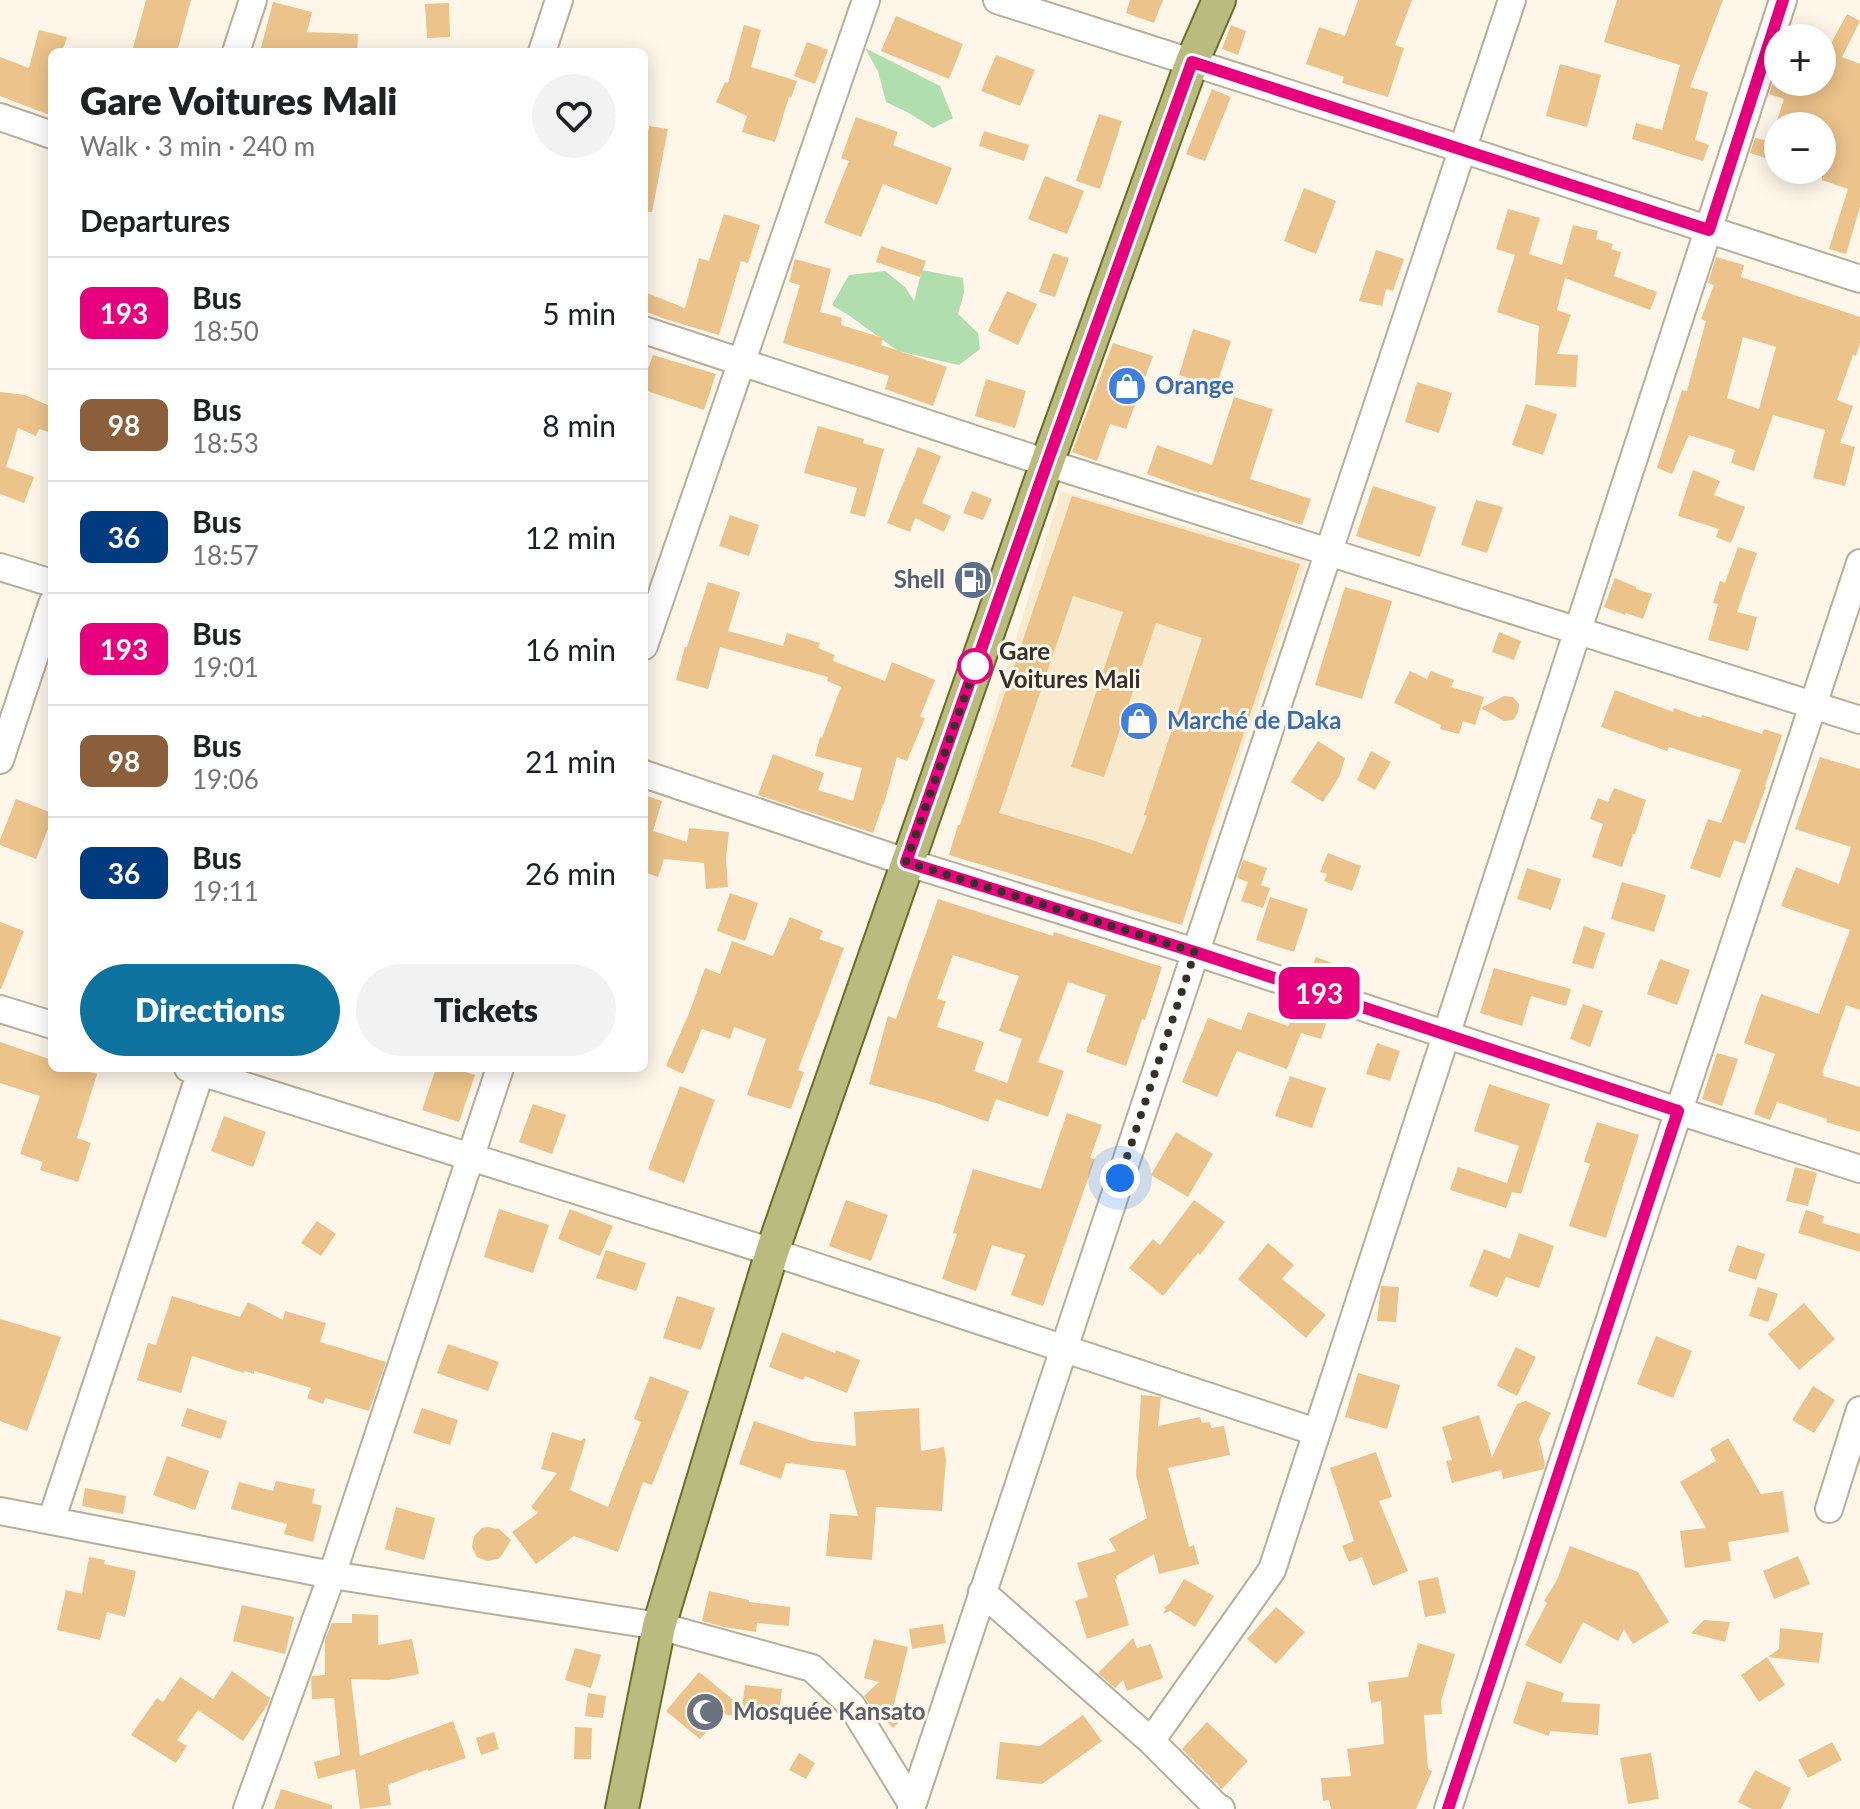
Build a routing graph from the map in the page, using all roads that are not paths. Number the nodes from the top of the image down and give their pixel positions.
1 (253, 0) edge
2 (559, 0) edge
3 (866, 0) edge
4 (997, 0) edge
5 (1219, 0) edge
6 (1512, 0) edge
7 (1783, 0) edge
8 (237, 48) edge
9 (543, 48) edge
10 (1192, 62) junction
11 (0, 117) edge
12 (48, 134) edge
13 (1462, 149) junction
14 (1709, 230) junction
15 (1860, 279) edge
16 (648, 331) edge
17 (741, 362) junction
18 (1047, 463) junction
19 (1328, 552) junction
20 (1860, 563) edge
21 (0, 567) edge
22 (48, 582) edge
23 (48, 616) edge
24 (1578, 631) junction
25 (648, 634) edge
26 (1813, 705) junction
27 (1860, 720) edge
28 (0, 760) edge
29 (648, 775) edge
30 (906, 862) junction
31 (1195, 952) junction
32 (0, 1009) edge
33 (48, 1024) edge
34 (1447, 1035) junction
35 (196, 1072) edge
36 (206, 1072) edge
37 (499, 1072) edge
38 (1678, 1111) junction
39 (469, 1156) junction
40 (1860, 1169) edge
41 (772, 1252) junction
42 (1064, 1348) junction
43 (1860, 1410) edge
44 (1316, 1432) junction
45 (1829, 1509) dead end
46 (0, 1511) edge
47 (51, 1521) junction
48 (332, 1575) junction
49 (982, 1592) junction
50 (659, 1626) junction
51 (1151, 1741) junction
52 (911, 1806) edge
53 (247, 1809) edge
54 (622, 1809) edge
55 (1221, 1809) edge
56 (1448, 1809) edge

1 - 8 street
2 - 9 street
3 - 17 street
4 - 10 street
5 - 10 main road
6 - 13 street
7 - 14 street
10 - 13 street
10 - 18 main road
11 - 12 street
13 - 14 street
13 - 19 street
14 - 15 street
14 - 24 street
16 - 17 street
17 - 18 street
17 - 25 street
18 - 19 street
18 - 30 main road
19 - 24 street
19 - 31 street
20 - 26 street
21 - 22 street
23 - 28 street
24 - 26 street
24 - 34 street
26 - 27 street
26 - 38 street
29 - 30 street
30 - 31 street
30 - 41 main road
31 - 34 street
31 - 42 street
32 - 33 street
34 - 38 street
34 - 44 street
35 - 47 street
36 - 39 street
37 - 39 street
38 - 40 street
38 - 56 street
39 - 41 street
39 - 48 street
41 - 42 street
41 - 50 main road
42 - 44 street
42 - 49 street
43 - 45 street
44 - 51 street
46 - 47 street
47 - 48 street
48 - 50 street
48 - 53 street
49 - 51 street
49 - 52 street
50 - 52 street
50 - 54 main road
51 - 55 street

